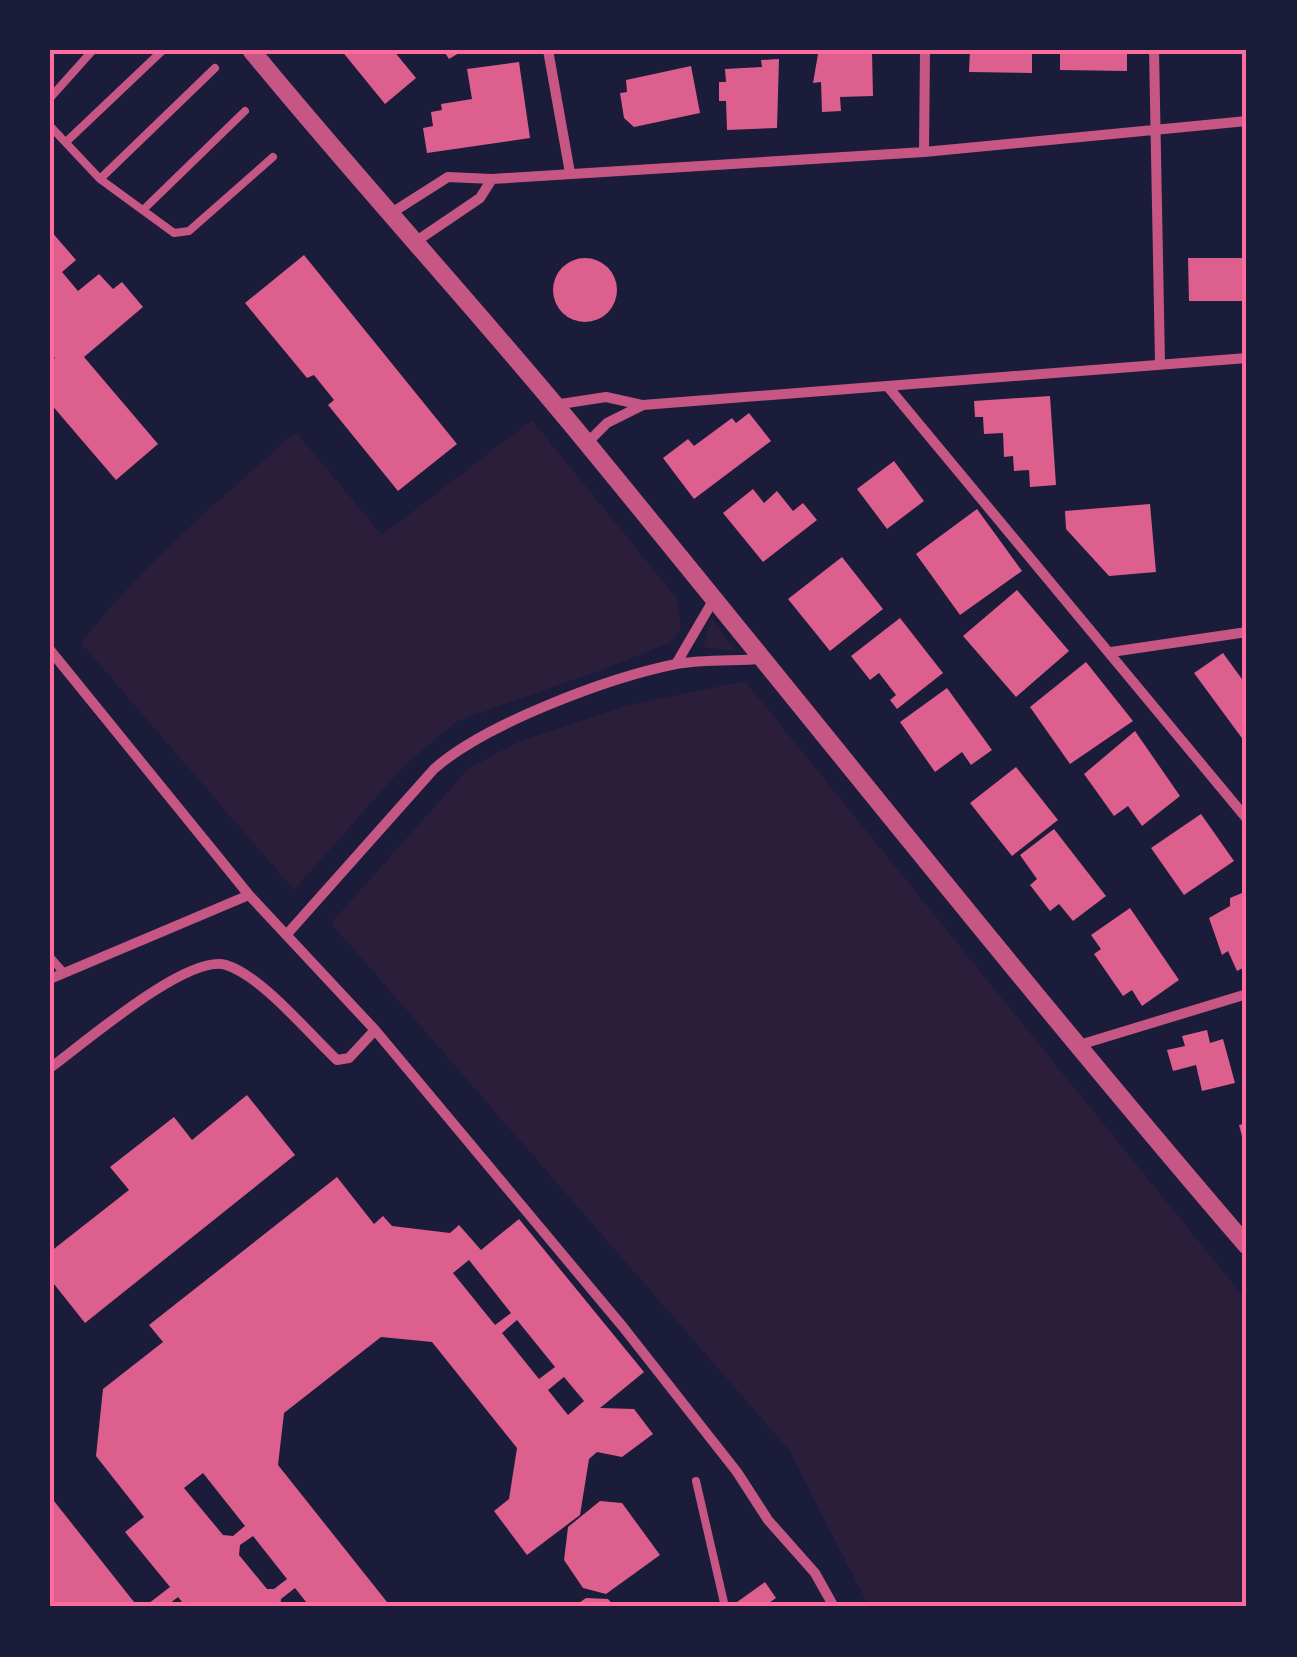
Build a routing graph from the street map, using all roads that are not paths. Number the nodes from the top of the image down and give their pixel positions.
1 (92, 50) edge
2 (163, 50) edge
3 (251, 50) edge
4 (548, 50) edge
5 (925, 50) edge
6 (1154, 50) edge
7 (216, 68) dead end
8 (50, 98) edge
9 (245, 111) dead end
10 (1247, 120) edge
11 (50, 126) edge
12 (1155, 129) junction
13 (66, 142) junction
14 (924, 152) junction
15 (272, 157) dead end
16 (570, 172) junction
17 (100, 179) junction
18 (492, 179) junction
19 (143, 210) junction
20 (393, 212) junction
21 (418, 240) junction
22 (1247, 358) edge
23 (1160, 362) junction
24 (889, 388) junction
25 (554, 404) junction
26 (644, 405) junction
27 (587, 444) junction
28 (714, 599) junction
29 (1247, 632) edge
30 (50, 650) edge
31 (1112, 652) junction
32 (762, 659) junction
33 (676, 664) junction
34 (1247, 819) edge
35 (249, 895) junction
36 (288, 934) junction
37 (50, 956) edge
38 (64, 974) junction
39 (50, 979) edge
40 (1247, 994) edge
41 (375, 1030) junction
42 (1075, 1046) junction
43 (50, 1068) edge
44 (1247, 1246) edge
45 (696, 1481) dead end
46 (725, 1607) edge
47 (834, 1607) edge

1 - 8 lane
2 - 13 lane
3 - 20 street
4 - 16 street
5 - 14 street
6 - 12 street
7 - 17 lane
9 - 19 lane
10 - 12 street
11 - 13 lane
12 - 14 street
12 - 23 street
13 - 17 lane
14 - 16 street
15 - 19 lane
16 - 18 street
17 - 19 lane
18 - 20 street
18 - 21 street
20 - 21 street
21 - 25 street
22 - 23 street
23 - 24 street
24 - 26 street
24 - 31 street
25 - 26 street
25 - 27 street
26 - 27 street
27 - 28 street
28 - 32 street
28 - 33 street
29 - 31 street
30 - 35 street
31 - 34 street
32 - 33 street
32 - 42 street
33 - 36 street
35 - 36 street
35 - 38 street
36 - 41 street
37 - 38 lane
38 - 39 street
40 - 42 street
41 - 43 street
41 - 47 street
42 - 44 street
45 - 46 lane

